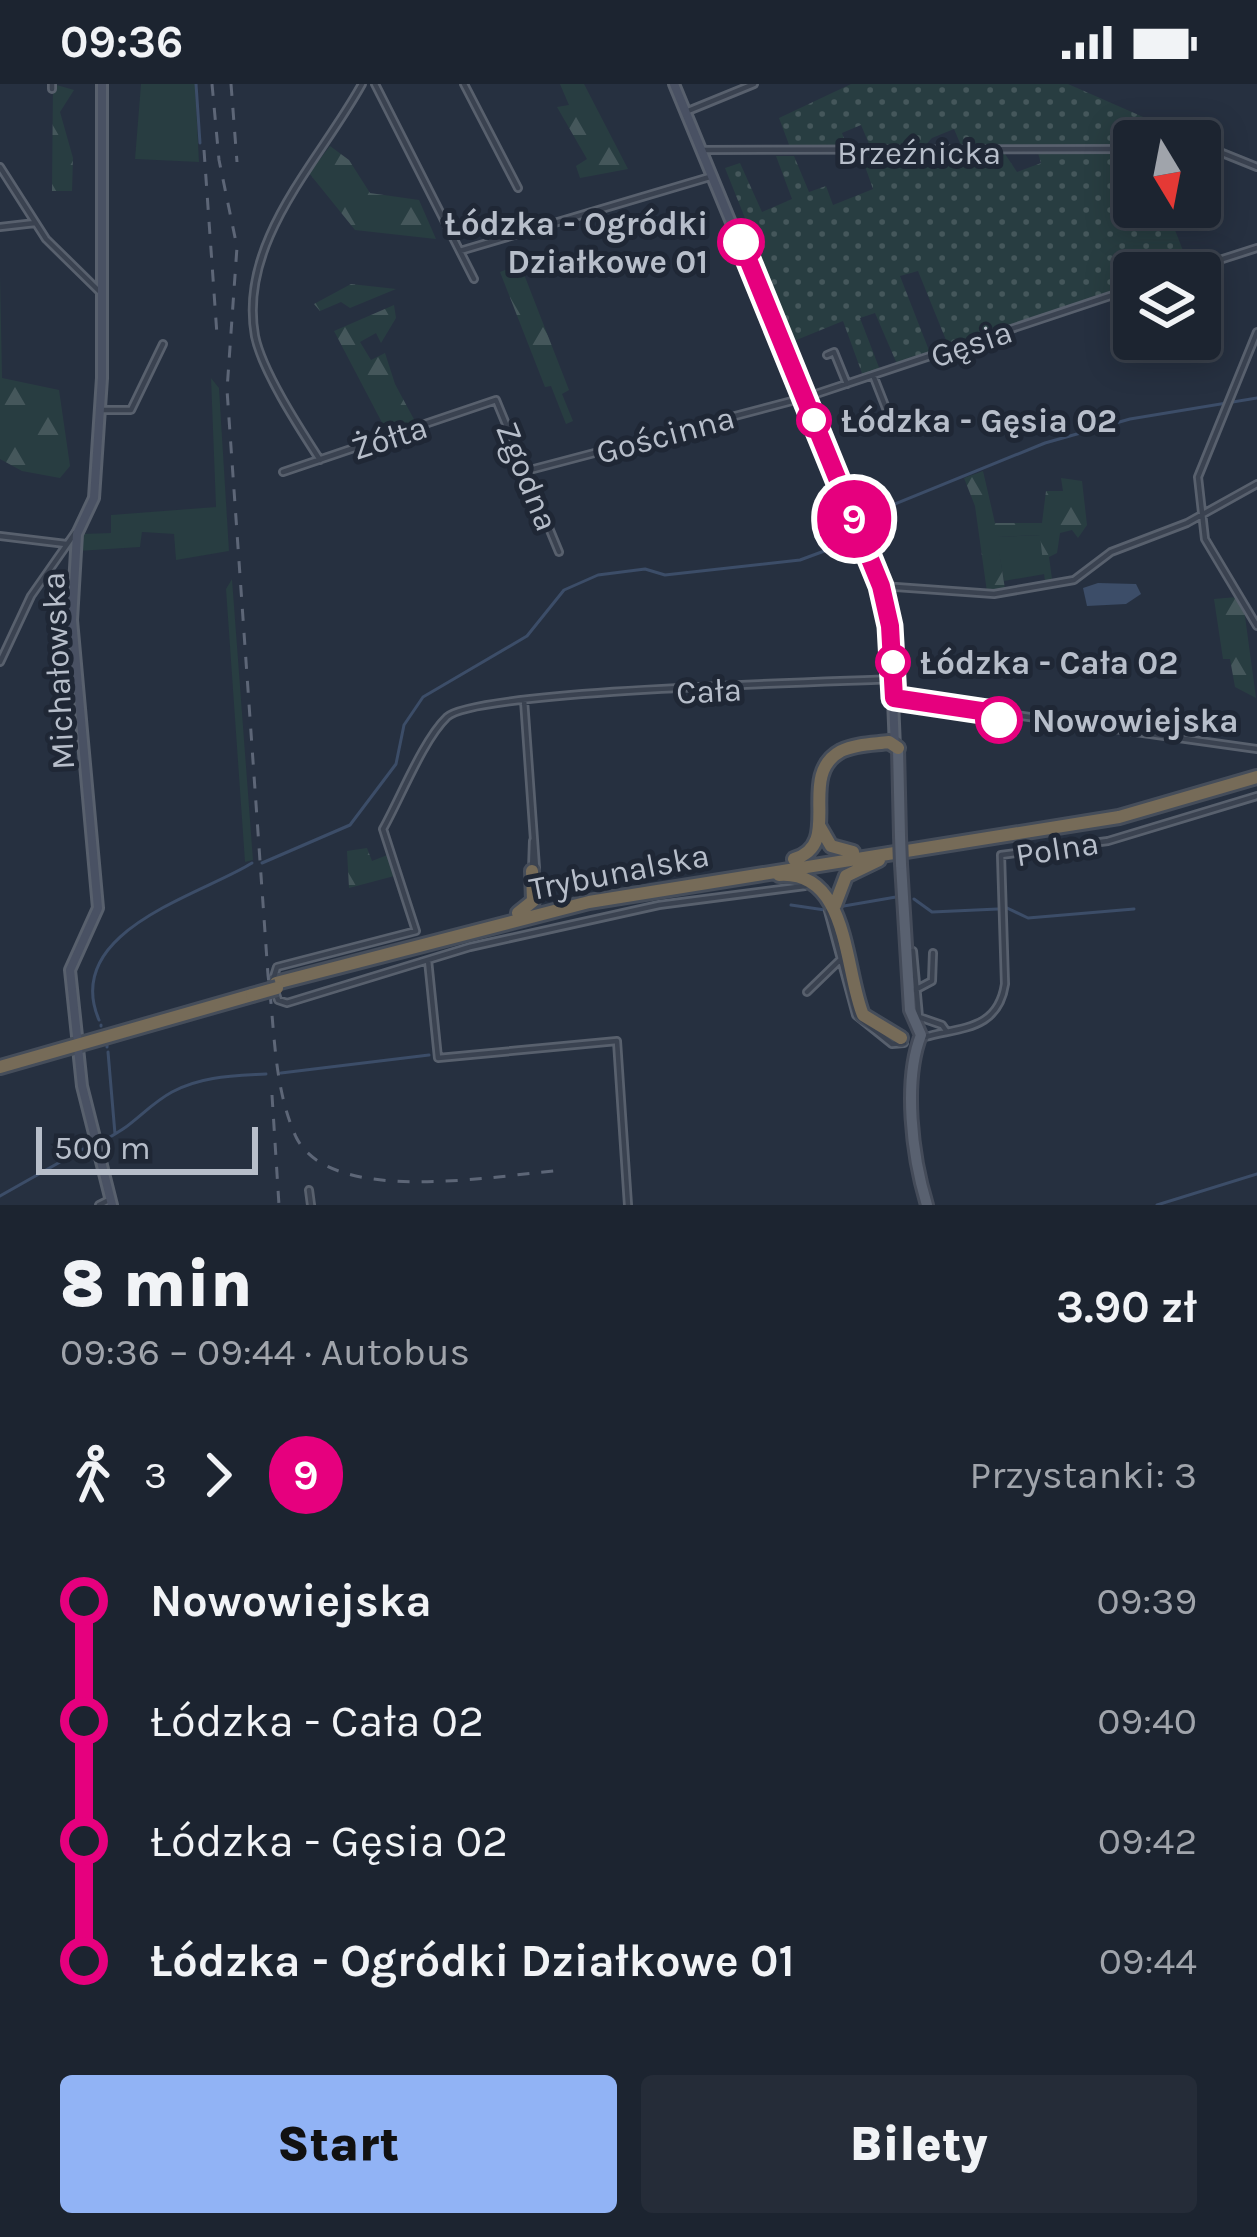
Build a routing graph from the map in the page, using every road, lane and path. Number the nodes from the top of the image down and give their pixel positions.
1 (102, 84) edge
2 (362, 84) edge
3 (375, 84) edge
4 (464, 84) edge
5 (674, 84) edge
6 (751, 84) edge
7 (688, 111) junction
8 (1113, 149) edge
9 (704, 150) junction
10 (1221, 152) edge
11 (0, 167) edge
12 (1257, 167) edge
13 (714, 176) junction
14 (518, 188) dead end
15 (35, 223) junction
16 (0, 227) edge
17 (1257, 248) edge
18 (460, 251) junction
19 (1221, 260) edge
20 (474, 279) dead end
21 (102, 294) junction
22 (1113, 295) edge
23 (1257, 332) edge
24 (163, 344) dead end
25 (827, 355) dead end
26 (874, 375) junction
27 (847, 384) junction
28 (806, 397) junction
29 (496, 400) joint
30 (100, 410) junction
31 (893, 426) dead end
32 (320, 460) junction
33 (526, 471) junction
34 (283, 472) dead end
35 (1257, 484) edge
36 (1201, 514) junction
37 (77, 532) junction
38 (0, 536) edge
39 (66, 544) junction
40 (559, 552) dead end
41 (881, 586) junction
42 (1257, 626) edge
43 (3, 643) edge
44 (0, 662) edge
45 (893, 679) junction
46 (894, 698) junction
47 (524, 700) junction
48 (991, 712) junction
49 (996, 728) dead end
50 (893, 744) junction
51 (1257, 748) edge
52 (895, 764) joint
53 (1257, 780) edge
54 (1257, 796) edge
55 (819, 826) junction
56 (900, 836) junction
57 (944, 843) junction
58 (853, 852) junction
59 (899, 860) junction
60 (781, 862) junction
61 (534, 872) junction
62 (766, 874) junction
63 (556, 904) junction
64 (835, 910) junction
65 (518, 913) junction
66 (913, 951) dead end
67 (383, 953) junction
68 (933, 953) dead end
69 (427, 958) junction
70 (841, 959) junction
71 (276, 986) junction
72 (915, 990) junction
73 (807, 992) dead end
74 (946, 1032) junction
75 (76, 1036) dead end
76 (911, 1039) junction
77 (79, 1048) dead end
78 (0, 1064) edge
79 (309, 1190) dead end
80 (111, 1202) edge
81 (99, 1205) edge
82 (310, 1205) edge
83 (628, 1205) edge
84 (927, 1205) edge

1 - 21 street, Michałowska
2 - 32 street
3 - 18 street
4 - 14 street
5 - 7 street
6 - 7 street
7 - 9 street
8 - 9 street, Brzeźnicka
9 - 13 street
10 - 12 street
11 - 15 street
13 - 18 street
13 - 28 street
15 - 16 street
15 - 21 street
17 - 19 street
18 - 20 street
21 - 30 street, Michałowska
22 - 26 street, Gęsia
23 - 36 street
24 - 30 street
25 - 27 street
26 - 27 street, Gęsia
26 - 31 street
27 - 28 street, Gęsia
28 - 33 street, Gościnna
28 - 41 street
29 - 32 street, Żółta
29 - 33 street, Zgodna
30 - 37 street, Michałowska
32 - 34 street, Żółta
33 - 40 street, Zgodna
35 - 36 street
36 - 41 street
36 - 42 street
37 - 39 street
37 - 75 street, Michałowska
38 - 39 street
39 - 43 street
41 - 45 street
43 - 44 street
45 - 46 street
45 - 47 street, Cała
46 - 48 street
46 - 50 street
47 - 61 street
47 - 69 street, Cała
48 - 49 street
48 - 51 street
50 - 52 highway
50 - 55 highway
50 - 56 main road
52 - 56 main road
53 - 57 highway, Trybunalska
53 - 59 highway, Trybunalska
54 - 74 street, Polna
55 - 58 highway
55 - 60 highway
56 - 59 main road, bridge
57 - 58 highway
57 - 67 highway, Trybunalska
58 - 60 highway
59 - 62 highway, Trybunalska
59 - 64 highway
59 - 76 main road
60 - 63 highway
61 - 63 highway
61 - 65 highway
62 - 64 highway
62 - 71 highway, Trybunalska
63 - 65 highway
64 - 76 highway
65 - 67 highway
66 - 72 street
67 - 71 highway, Trybunalska
68 - 72 street
69 - 70 street
69 - 83 street
70 - 73 street
70 - 76 street
71 - 78 highway, Trybunalska, bridge
72 - 74 street
74 - 76 street, Polna
76 - 84 main road
77 - 80 street
79 - 82 street
80 - 81 street

